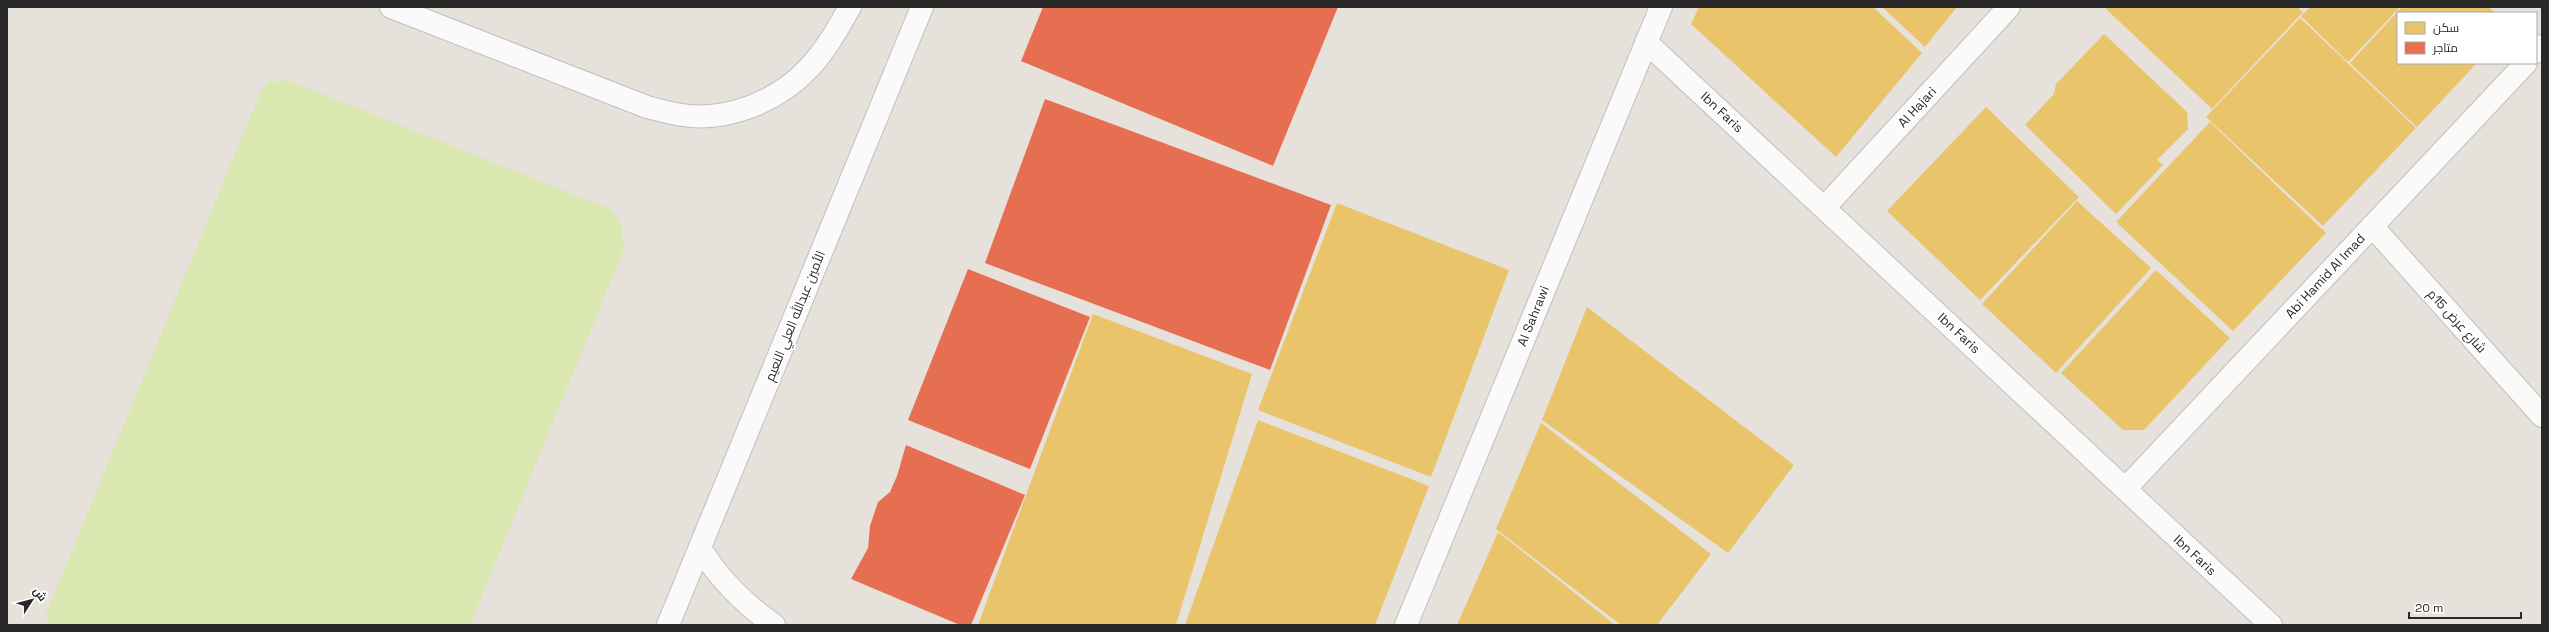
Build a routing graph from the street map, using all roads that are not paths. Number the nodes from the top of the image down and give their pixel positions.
1 (391, 7) edge
2 (850, 7) edge
3 (922, 7) edge
4 (1661, 7) edge
5 (2009, 7) edge
6 (1646, 42) junction
7 (2525, 64) edge
8 (1824, 208) junction
9 (2372, 226) junction
10 (2542, 416) edge
11 (2125, 489) junction
12 (700, 548) junction
13 (668, 625) edge
14 (774, 625) edge
15 (1406, 625) edge
16 (2271, 625) edge

1 - 2 street
3 - 12 street, الأمين عبدالله العلي النعيم
4 - 6 street, Al Sahrawi
5 - 8 street, Al Hajari
6 - 8 street, Ibn Faris
6 - 15 street, Al Sahrawi
7 - 9 street, Abi Hamid Al Imad
8 - 11 street, Ibn Faris
9 - 10 street, شارع عرض 15م
9 - 11 street, Abi Hamid Al Imad
11 - 16 street, Ibn Faris
12 - 13 street, الأمين عبدالله العلي النعيم
12 - 14 street

